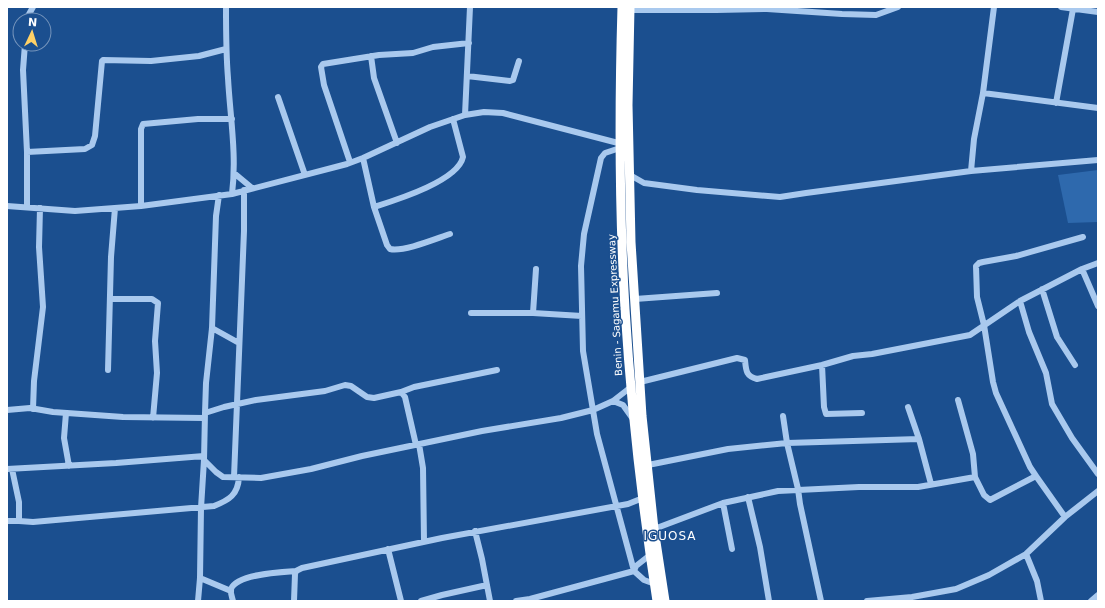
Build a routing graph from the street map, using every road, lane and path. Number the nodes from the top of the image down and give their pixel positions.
1 (226, 7) edge
2 (470, 7) edge
3 (898, 7) edge
4 (994, 7) edge
5 (1061, 7) edge
6 (628, 8) edge
7 (1073, 9) junction
8 (1098, 12) edge
9 (469, 42) junction
10 (226, 49) junction
11 (24, 52) edge
12 (371, 56) junction
13 (519, 61) dead end
14 (468, 76) junction
15 (983, 93) junction
16 (278, 97) dead end
17 (1056, 103) junction
18 (1098, 108) edge
19 (465, 115) junction
20 (232, 119) junction
21 (453, 119) junction
22 (397, 143) junction
23 (623, 146) junction
24 (28, 152) junction
25 (363, 158) junction
26 (1098, 160) edge
27 (350, 162) junction
28 (971, 171) junction
29 (234, 173) junction
30 (305, 175) junction
31 (630, 175) junction
32 (252, 188) junction
33 (244, 190) junction
34 (232, 194) junction
35 (219, 195) junction
36 (7, 206) edge
37 (141, 206) junction
38 (27, 207) junction
39 (374, 207) junction
40 (40, 208) junction
41 (115, 208) junction
42 (450, 234) dead end
43 (1083, 237) dead end
44 (1098, 264) edge
45 (536, 269) dead end
46 (1082, 270) junction
47 (1042, 289) junction
48 (717, 293) dead end
49 (111, 299) junction
50 (635, 299) junction
51 (1020, 301) junction
52 (1098, 306) edge
53 (471, 313) dead end
54 (533, 314) junction
55 (582, 316) junction
56 (984, 325) junction
57 (212, 328) junction
58 (239, 343) junction
59 (822, 365) junction
60 (1074, 365) dead end
61 (108, 370) dead end
62 (497, 370) dead end
63 (640, 382) junction
64 (631, 387) junction
65 (402, 392) junction
66 (958, 400) dead end
67 (613, 401) junction
68 (237, 404) junction
69 (908, 407) dead end
70 (33, 409) junction
71 (7, 410) edge
72 (593, 410) junction
73 (66, 412) junction
74 (862, 413) dead end
75 (204, 415) junction
76 (783, 416) dead end
77 (153, 418) junction
78 (634, 420) junction
79 (919, 439) junction
80 (787, 443) junction
81 (418, 444) junction
82 (204, 458) junction
83 (648, 465) junction
84 (69, 466) junction
85 (10, 469) edge
86 (1098, 474) edge
87 (1036, 476) junction
88 (236, 477) junction
89 (975, 477) junction
90 (931, 484) junction
91 (798, 490) junction
92 (1098, 491) edge
93 (748, 497) junction
94 (643, 498) junction
95 (723, 503) junction
96 (616, 505) junction
97 (201, 508) junction
98 (1065, 517) junction
99 (7, 521) edge
100 (19, 521) junction
101 (654, 529) junction
102 (475, 532) junction
103 (424, 541) junction
104 (388, 549) junction
105 (732, 549) dead end
106 (650, 554) junction
107 (1026, 554) junction
108 (296, 571) junction
109 (634, 571) junction
110 (200, 578) junction
111 (655, 584) junction
112 (487, 585) junction
113 (231, 591) junction
114 (1098, 595) edge
115 (664, 597) edge
116 (913, 599) edge
117 (198, 601) edge
118 (232, 601) edge
119 (294, 601) edge
120 (401, 601) edge
121 (421, 601) edge
122 (490, 601) edge
123 (516, 601) edge
124 (657, 601) edge
125 (671, 601) edge
126 (769, 601) edge
127 (821, 601) edge
128 (867, 601) edge
129 (1041, 601) edge
130 (1091, 601) edge

1 - 10 street
2 - 9 street
3 - 6 street
4 - 15 street
5 - 7 street
6 - 23 highway
7 - 8 street
7 - 17 street
9 - 12 street
9 - 14 street
10 - 20 street
10 - 24 street
11 - 24 street
12 - 22 street
12 - 27 street
13 - 14 street
14 - 19 street
15 - 17 street
15 - 28 street
16 - 30 street
17 - 18 street
19 - 21 street
19 - 23 street
20 - 29 street
20 - 37 street
21 - 22 street
21 - 39 street
22 - 25 street
23 - 31 highway
23 - 55 street
23 - 64 highway, Benin - Sagamu Expressway
24 - 38 street
25 - 27 street
25 - 39 street
26 - 28 street
27 - 30 street
28 - 31 street
29 - 32 street
29 - 34 street
30 - 32 street
31 - 50 highway
32 - 33 street
33 - 34 street
33 - 58 street
34 - 35 street
35 - 37 street
35 - 57 street
36 - 38 street
37 - 41 street
38 - 40 street
39 - 42 street
40 - 41 street
40 - 70 street
41 - 49 street
43 - 56 street
44 - 46 street
45 - 54 street
46 - 47 street
46 - 52 street
47 - 51 street
47 - 60 street
48 - 50 street
49 - 61 street
49 - 77 street
50 - 63 highway
51 - 56 street
51 - 86 street
53 - 54 street
54 - 55 street
55 - 72 street
56 - 59 street
56 - 87 street
57 - 58 street
57 - 75 street
58 - 68 street
59 - 63 street
59 - 74 street
62 - 65 street
63 - 83 highway
64 - 67 street
64 - 78 highway, Benin - Sagamu Expressway
65 - 68 street
65 - 81 street
66 - 89 street
67 - 72 street
67 - 78 street
68 - 75 street
68 - 88 street
69 - 79 street
70 - 71 street
70 - 73 street
72 - 81 street
72 - 96 street
73 - 77 street
73 - 84 street
75 - 77 street
75 - 82 street
76 - 80 street
78 - 94 highway, Benin - Sagamu Expressway
79 - 80 street
79 - 90 street
80 - 83 street
80 - 91 street
81 - 88 street
81 - 103 street
82 - 84 street
82 - 88 street
82 - 97 street
83 - 101 highway
84 - 85 street
85 - 100 street
87 - 89 street
87 - 98 street
88 - 97 street
89 - 90 street
90 - 91 street
91 - 93 street
91 - 127 street
92 - 98 street
93 - 95 street
93 - 126 street
94 - 96 street
94 - 106 highway, Benin - Sagamu Expressway
95 - 101 street
95 - 105 street
96 - 102 street
96 - 109 street
97 - 100 street
97 - 110 street
98 - 107 street
99 - 100 street
101 - 115 highway
102 - 103 street
102 - 112 street
103 - 104 street
104 - 108 street
104 - 120 street
106 - 109 street
106 - 111 highway, Benin - Sagamu Expressway
107 - 116 street
107 - 129 street
108 - 113 street
108 - 119 street
109 - 111 street
109 - 123 street
110 - 113 street
110 - 117 street
111 - 124 highway, Benin - Sagamu Expressway
112 - 121 street
112 - 122 street
113 - 118 street
114 - 130 street
115 - 125 street
116 - 128 street

